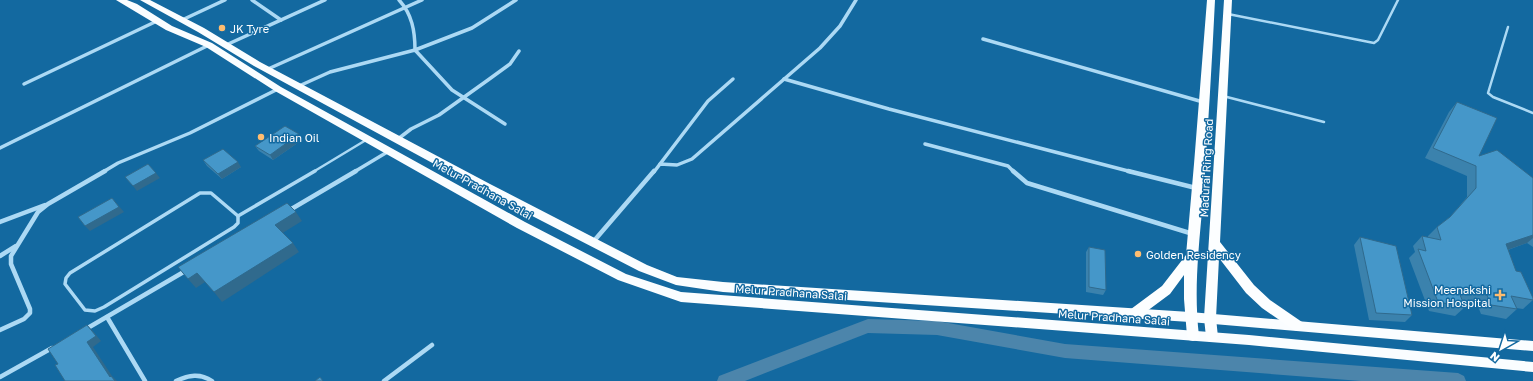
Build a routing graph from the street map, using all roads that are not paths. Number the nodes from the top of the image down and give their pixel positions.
1 (120, 0) edge
2 (144, 0) edge
3 (225, 0) edge
4 (252, 0) edge
5 (325, 0) edge
6 (399, 0) edge
7 (422, 0) edge
8 (516, 0) edge
9 (856, 0) edge
10 (1211, 0) edge
11 (1228, 0) edge
12 (1398, 0) edge
13 (406, 7) junction
14 (1227, 14) junction
15 (182, 20) junction
16 (281, 20) junction
17 (158, 21) junction
18 (1508, 27) dead end
19 (983, 39) dead end
20 (209, 45) junction
21 (226, 45) junction
22 (415, 50) junction
23 (519, 51) dead end
24 (268, 69) junction
25 (733, 79) dead end
26 (784, 79) junction
27 (24, 84) dead end
28 (299, 86) junction
29 (278, 89) junction
30 (1223, 96) junction
31 (463, 97) junction
32 (1204, 102) junction
33 (1533, 113) edge
34 (1324, 122) dead end
35 (505, 124) dead end
36 (367, 139) junction
37 (398, 139) junction
38 (925, 144) dead end
39 (0, 148) edge
40 (389, 152) junction
41 (660, 164) junction
42 (1198, 188) junction
43 (48, 204) junction
44 (286, 212) edge
45 (238, 216) junction
46 (0, 222) edge
47 (1193, 234) junction
48 (593, 242) junction
49 (1215, 244) junction
50 (18, 245) junction
51 (0, 256) edge
52 (1191, 257) junction
53 (190, 269) edge
54 (1135, 313) junction
55 (1190, 316) junction
56 (107, 317) junction
57 (1210, 318) junction
58 (1298, 326) junction
59 (0, 330) edge
60 (80, 332) edge
61 (1193, 336) junction
62 (1212, 337) junction
63 (432, 345) dead end
64 (1533, 346) edge
65 (54, 347) edge
66 (1533, 367) edge
67 (0, 377) edge
68 (145, 381) edge
69 (176, 381) edge
70 (212, 381) edge
71 (384, 381) edge

1 - 17 main road, Melur Pradhana Salai
2 - 15 main road, Melur Pradhana Salai
3 - 15 street
4 - 16 street
5 - 16 street
6 - 13 street
7 - 13 street
8 - 22 street
9 - 26 street
10 - 32 highway, Madurai Ring Road
11 - 14 highway, Madurai Ring Road
12 - 14 lane
13 - 22 street
13 - 24 street
14 - 30 highway, Madurai Ring Road
15 - 21 main road, Melur Pradhana Salai
16 - 21 street
17 - 20 main road, Melur Pradhana Salai
17 - 27 street
18 - 33 lane
19 - 32 street
20 - 29 main road, Melur Pradhana Salai
20 - 39 street
21 - 24 main road, Melur Pradhana Salai
22 - 28 street
22 - 31 street
23 - 31 street
24 - 28 main road, Melur Pradhana Salai
25 - 41 street
26 - 41 street
26 - 42 street
28 - 37 main road, Melur Pradhana Salai
29 - 36 main road, Melur Pradhana Salai
29 - 43 street
30 - 34 lane
30 - 49 highway, Madurai Ring Road
31 - 35 street
31 - 37 street
32 - 42 highway, Madurai Ring Road
36 - 40 main road, Melur Pradhana Salai
36 - 45 lane
37 - 48 main road, Melur Pradhana Salai
38 - 47 street
40 - 44 street
40 - 61 main road, Melur Pradhana Salai
41 - 48 street
42 - 47 highway, Madurai Ring Road
43 - 46 street
43 - 50 street
45 - 45 lane
47 - 52 highway, Madurai Ring Road
48 - 54 main road, Melur Pradhana Salai
49 - 57 highway, Madurai Ring Road
49 - 58 highway
50 - 51 street
50 - 59 street
52 - 54 highway
52 - 55 highway, Madurai Ring Road
53 - 56 street
54 - 55 main road, Melur Pradhana Salai
55 - 57 main road, Melur Pradhana Salai
55 - 61 highway, Madurai Ring Road
56 - 60 street
56 - 68 street
57 - 58 main road, Melur Pradhana Salai
57 - 62 highway, Madurai Ring Road
58 - 64 main road, Melur Pradhana Salai
61 - 62 main road, Melur Pradhana Salai
62 - 66 main road, Melur Pradhana Salai
63 - 71 street
65 - 67 street
69 - 70 street

